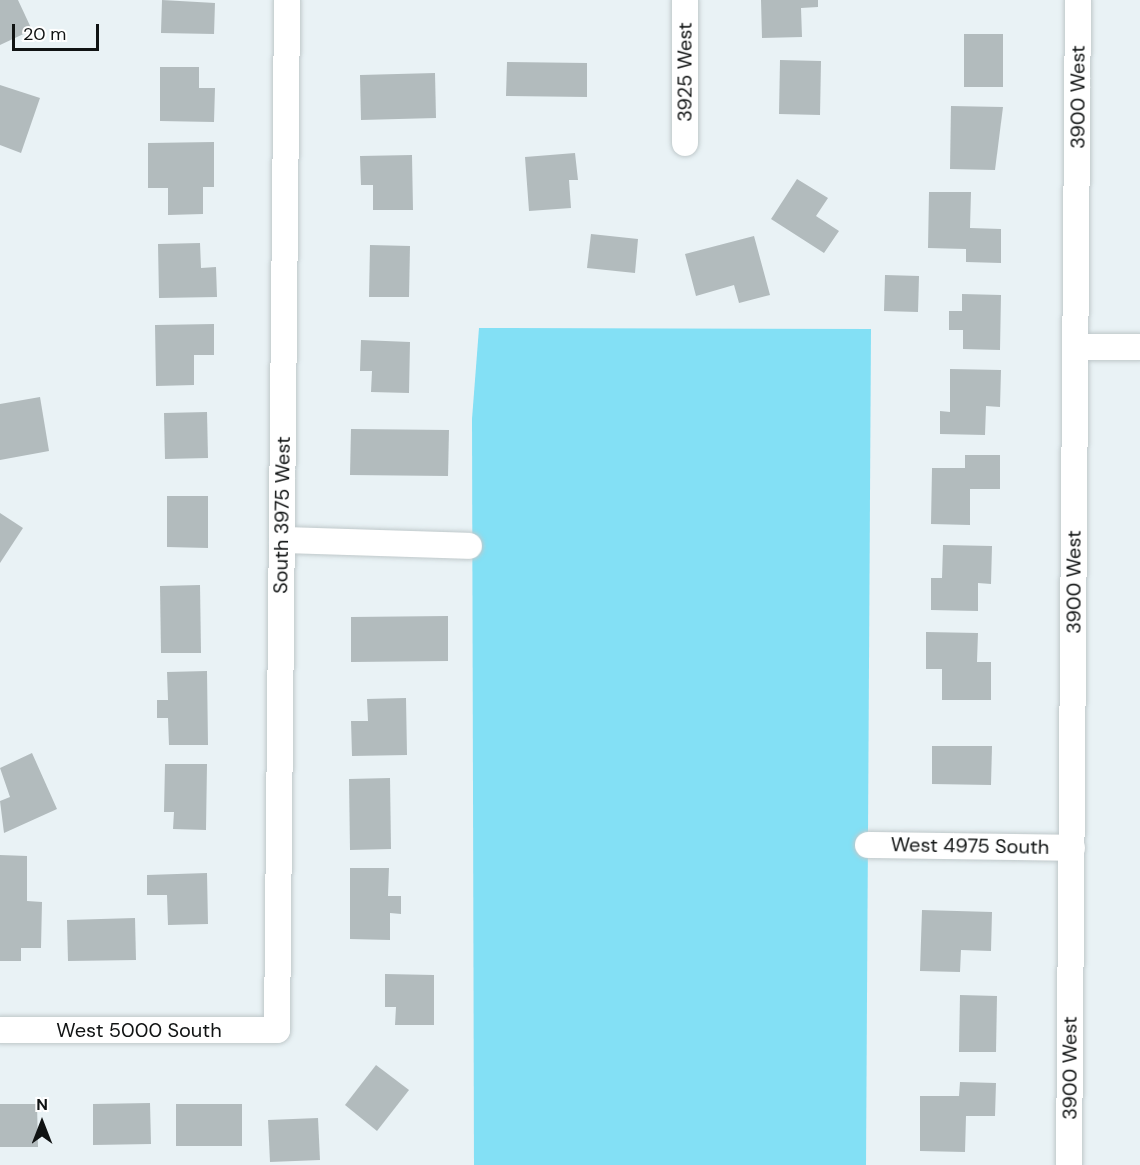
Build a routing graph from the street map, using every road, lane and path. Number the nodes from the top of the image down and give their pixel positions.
1 (287, 0) edge
2 (685, 0) edge
3 (1078, 0) edge
4 (685, 143) dead end
5 (1076, 347) junction
6 (1140, 347) edge
7 (282, 540) junction
8 (469, 546) dead end
9 (868, 845) dead end
10 (1072, 848) junction
11 (0, 1030) edge
12 (278, 1030) joint
13 (1069, 1165) edge

1 - 7 street, South 3975 West
2 - 4 street, 3925 West
3 - 5 street, 3900 West
5 - 6 street
5 - 10 street, 3900 West
7 - 8 street
7 - 12 street, South 3975 West
9 - 10 street, West 4975 South
10 - 13 street, 3900 West
11 - 12 street, West 5000 South

